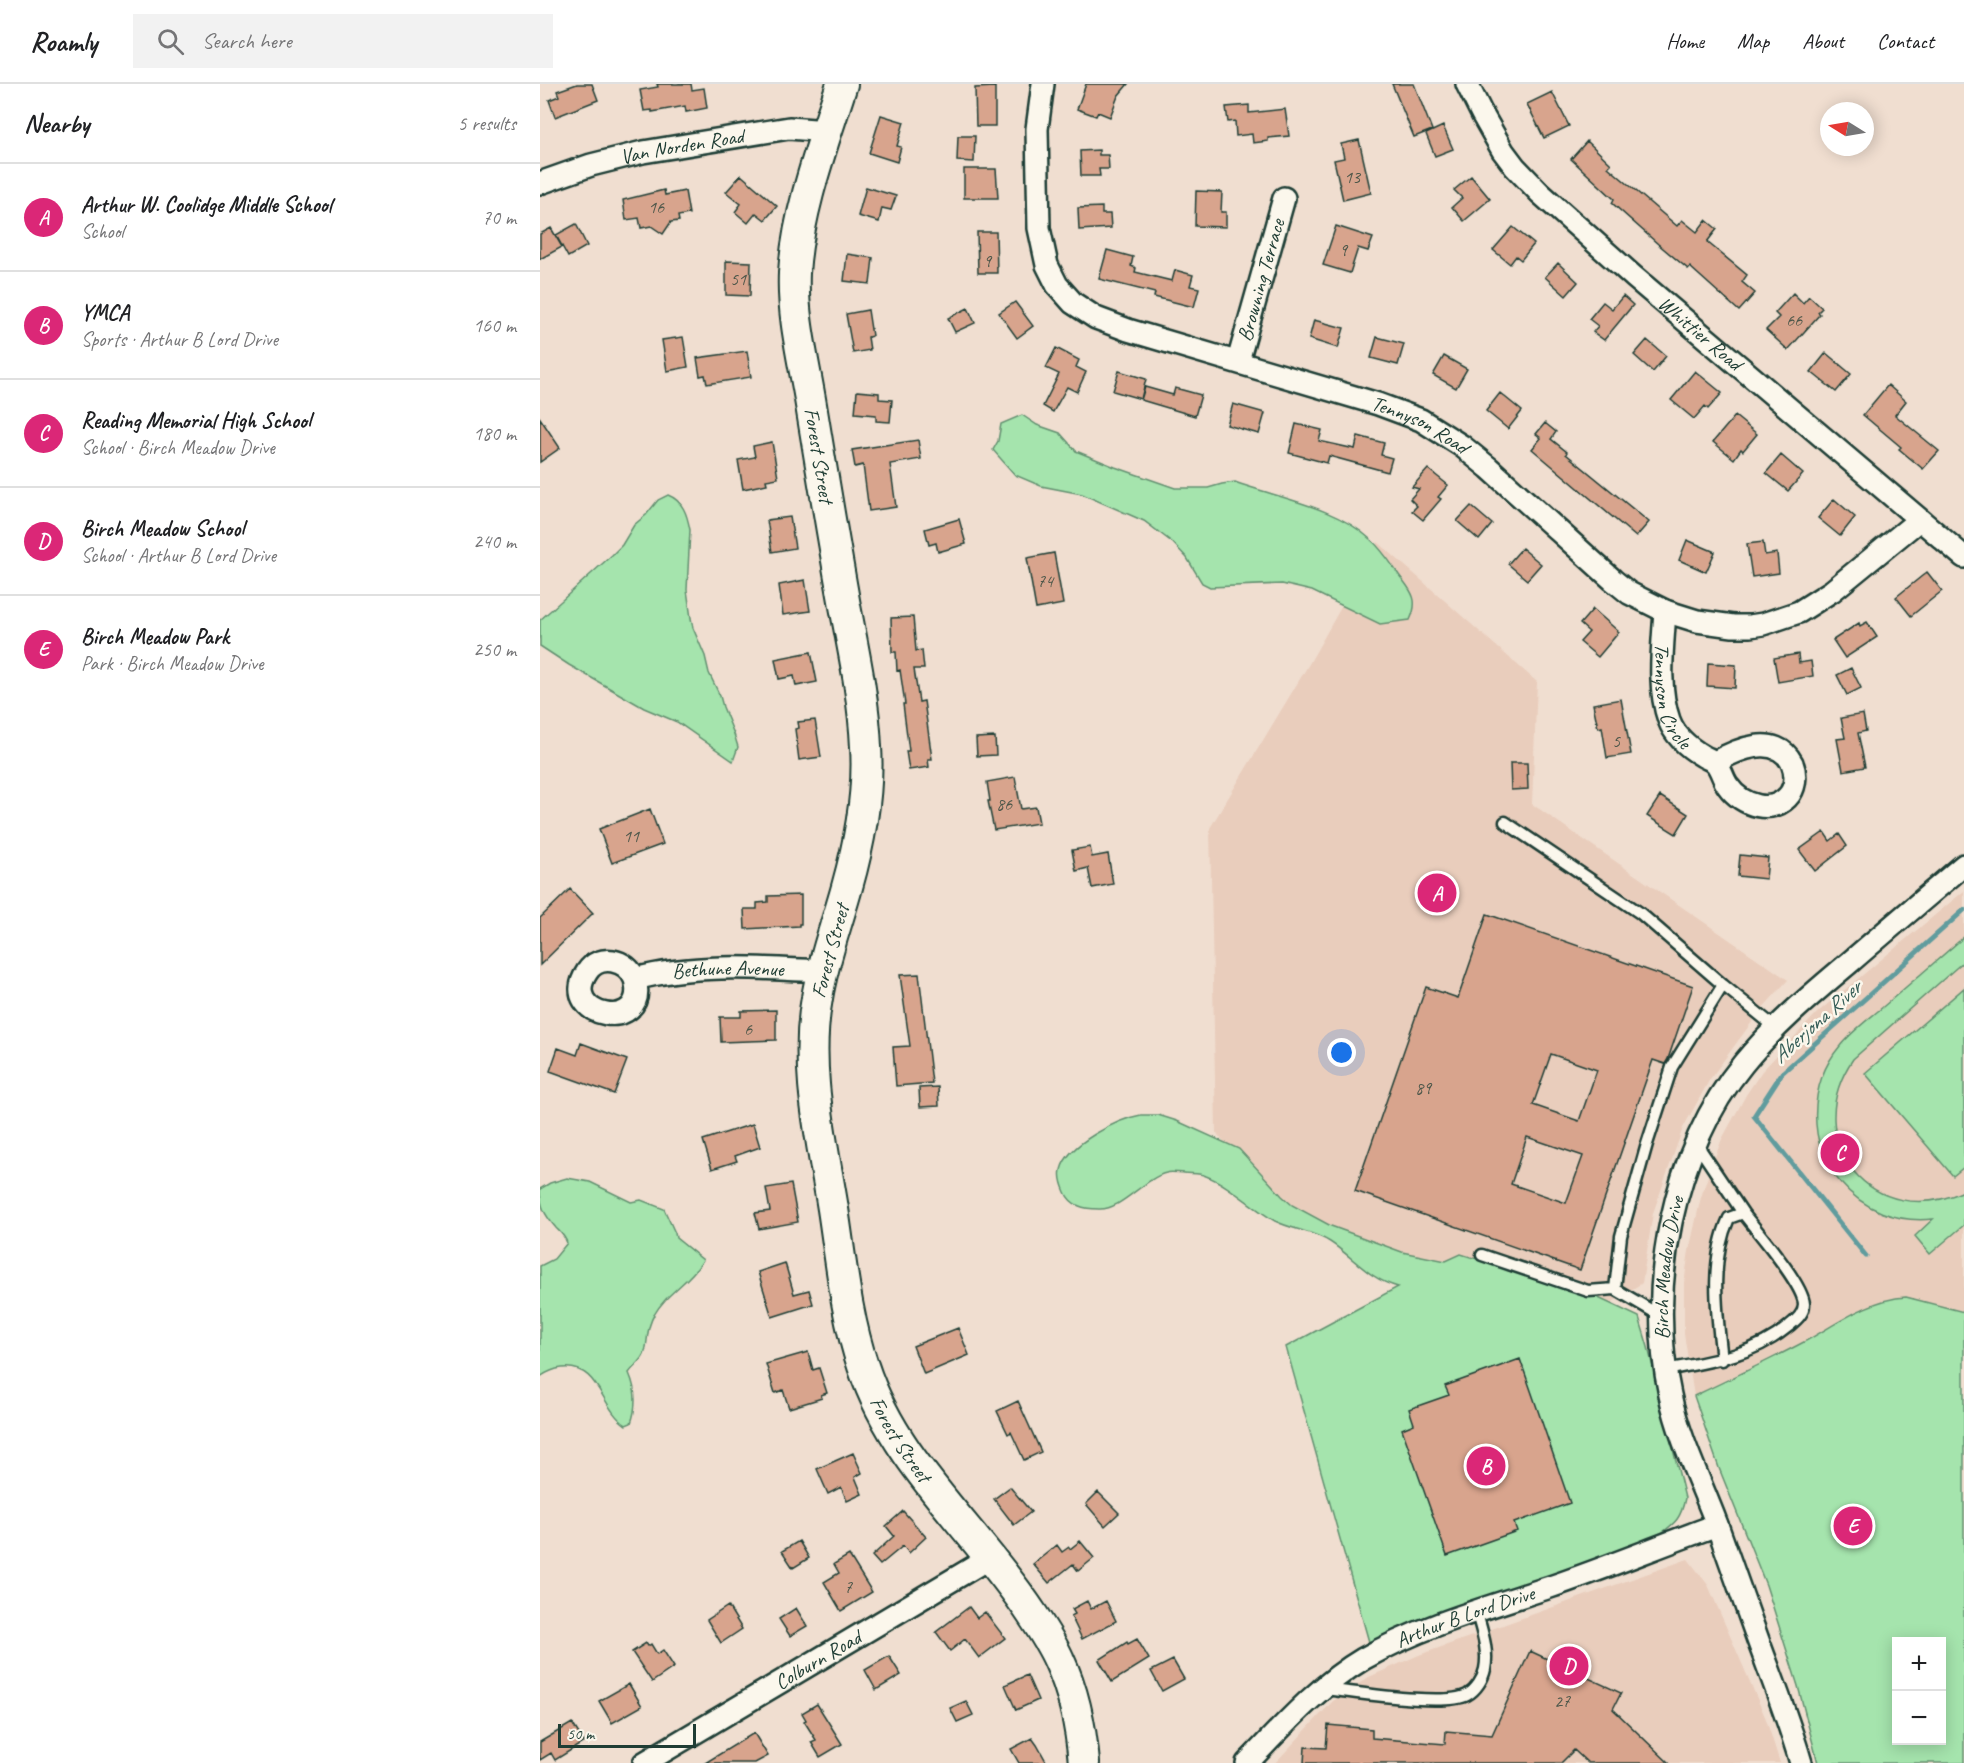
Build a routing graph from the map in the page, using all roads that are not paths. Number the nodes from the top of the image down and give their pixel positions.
1 (842, 84) edge
2 (1043, 84) edge
3 (1467, 84) edge
4 (827, 131) junction
5 (540, 183) edge
6 (1284, 198) dead end
7 (1238, 361) junction
8 (1919, 520) junction
9 (1964, 557) edge
10 (1665, 611) junction
11 (1715, 762) dead end
12 (1505, 822) dead end
13 (1964, 865) edge
14 (822, 971) junction
15 (635, 979) dead end
16 (1724, 985) junction
17 (1776, 1028) junction
18 (1696, 1143) junction
19 (1743, 1213) junction
20 (1482, 1255) dead end
21 (1615, 1289) junction
22 (1661, 1316) junction
23 (1722, 1360) junction
24 (1665, 1370) junction
25 (1717, 1525) junction
26 (992, 1557) junction
27 (1476, 1610) junction
28 (1324, 1689) junction
29 (644, 1763) edge
30 (1084, 1763) edge
31 (1247, 1763) edge
32 (1801, 1763) edge

1 - 4 street, Forest Street
2 - 7 street, Tennyson Road
3 - 8 street, Whittier Road
4 - 5 street, Van Norden Road
4 - 14 street, Forest Street
6 - 7 street, Browning Terrace
7 - 10 street, Tennyson Road
8 - 9 street, Whittier Road
8 - 10 street, Tennyson Road
10 - 11 street, Tennyson Circle
12 - 16 lane
13 - 17 street, Birch Meadow Drive
14 - 15 street, Bethune Avenue
14 - 26 street, Forest Street
16 - 17 lane
16 - 21 lane
17 - 18 street, Birch Meadow Drive
18 - 19 lane
18 - 22 street, Birch Meadow Drive
19 - 23 lane
19 - 23 lane
20 - 21 lane
21 - 22 lane
22 - 24 street, Birch Meadow Drive
23 - 24 lane
24 - 25 street, Birch Meadow Drive
25 - 27 street, Arthur B Lord Drive
25 - 32 street, Birch Meadow Drive
26 - 29 street, Colburn Road
26 - 30 street, Forest Street
27 - 28 street, Arthur B Lord Drive
27 - 28 lane
28 - 31 street, Arthur B Lord Drive

